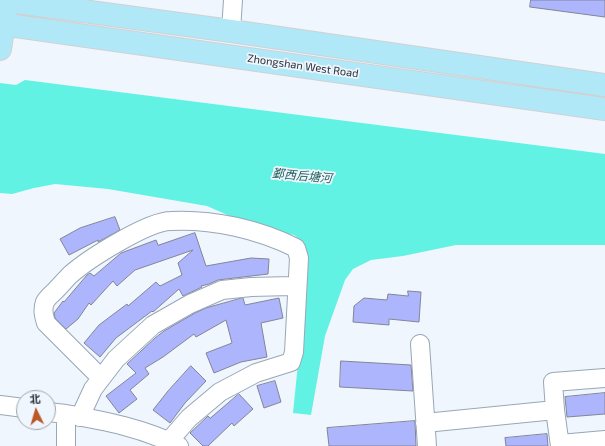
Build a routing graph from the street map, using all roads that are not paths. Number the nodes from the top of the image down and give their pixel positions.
1 (6, 0) edge
2 (233, 0) edge
3 (2, 24) edge
4 (231, 31) junction
5 (0, 49) edge
6 (605, 85) edge
7 (605, 109) edge
8 (291, 286) dead end
9 (420, 344) dead end
10 (101, 378) junction
11 (605, 378) edge
12 (0, 405) edge
13 (16, 407) edge
14 (555, 410) junction
15 (56, 413) edge
16 (73, 415) junction
17 (425, 423) junction
18 (605, 440) edge
19 (174, 444) edge
20 (560, 445) edge
21 (66, 446) edge
22 (427, 446) edge

1 - 3 main road
1 - 4 main road
2 - 4 street
3 - 5 main road
3 - 7 main road, Zhongshan West Road
4 - 6 main road
8 - 10 street
9 - 17 street
10 - 16 street
10 - 19 street
11 - 14 street
12 - 13 street
14 - 17 street
14 - 20 street
15 - 16 street
16 - 19 street
16 - 21 street
17 - 22 street
18 - 20 street

